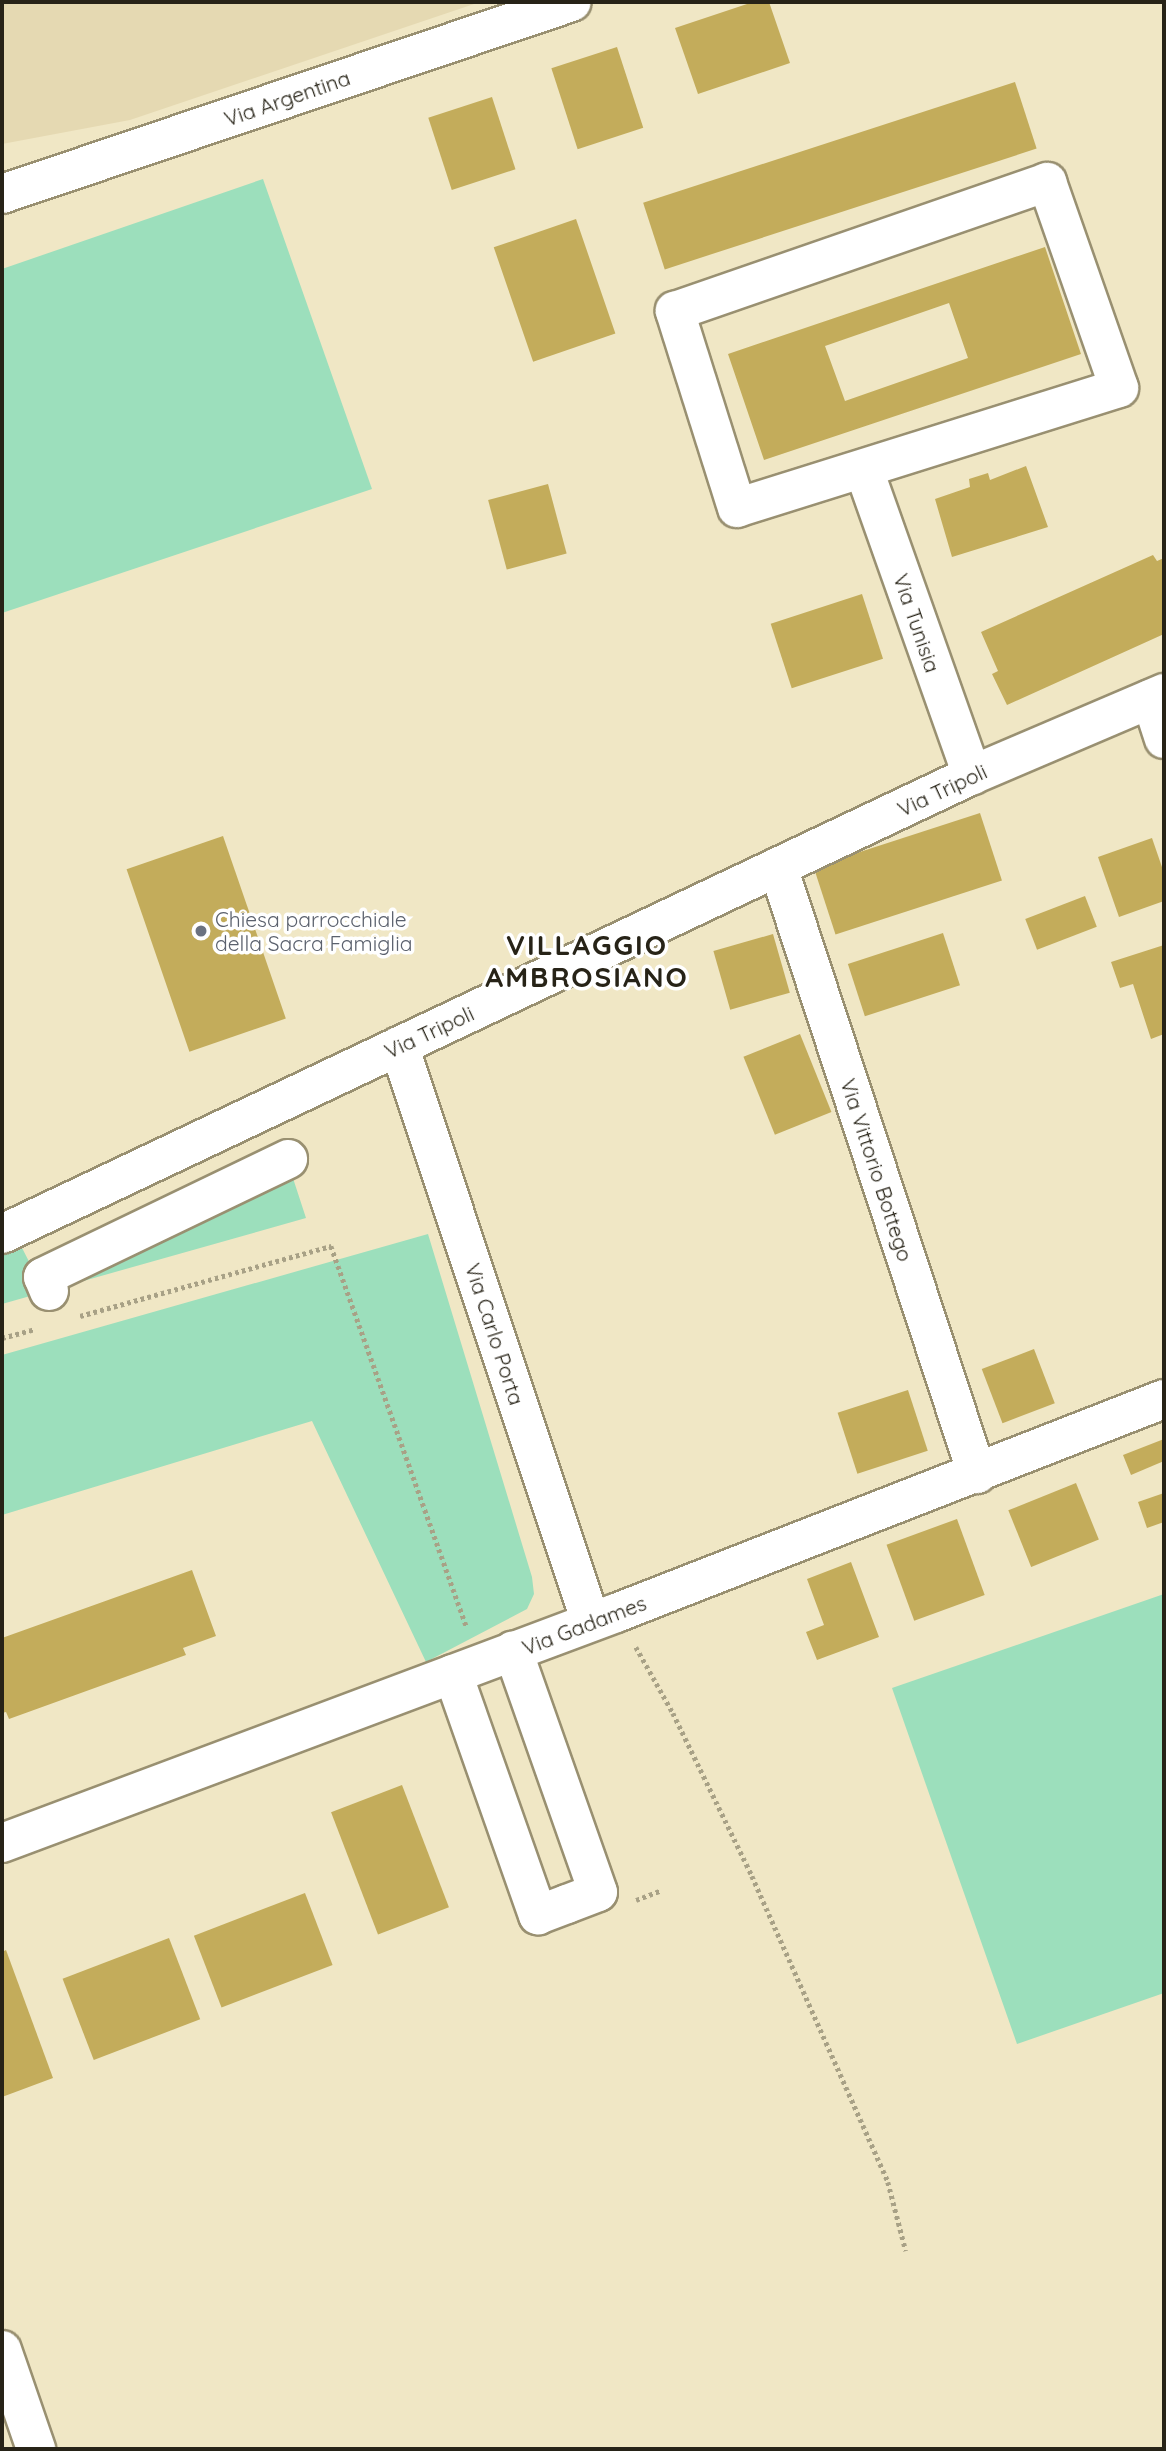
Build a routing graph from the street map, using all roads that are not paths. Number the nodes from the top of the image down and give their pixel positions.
1 (572, 2) edge
2 (2, 194) edge
3 (864, 470) junction
4 (1157, 696) edge
5 (1164, 738) edge
6 (972, 775) junction
7 (778, 867) junction
8 (398, 1046) junction
9 (288, 1159) dead end
10 (2, 1234) edge
11 (53, 1312) road end
12 (1164, 1399) edge
13 (976, 1474) junction
14 (604, 1618) junction
15 (513, 1651) junction
16 (453, 1674) junction
17 (2, 1843) edge
18 (2, 2350) edge
19 (36, 2449) edge

1 - 2 street, Via Argentina
3 - 3 street
3 - 6 street, Via Tunisia
4 - 5 street
4 - 6 street, Via Tripoli
6 - 7 street, Via Tripoli
7 - 8 street, Via Tripoli
7 - 13 street, Via Vittorio Bottego
8 - 10 street, Via Tripoli
8 - 14 street, Via Carlo Porta
9 - 11 street
12 - 13 street, Via Gadames
13 - 14 street, Via Gadames
14 - 15 street, Via Gadames
15 - 16 street, Via Gadames
15 - 16 street
16 - 17 street, Via Gadames
18 - 19 street

